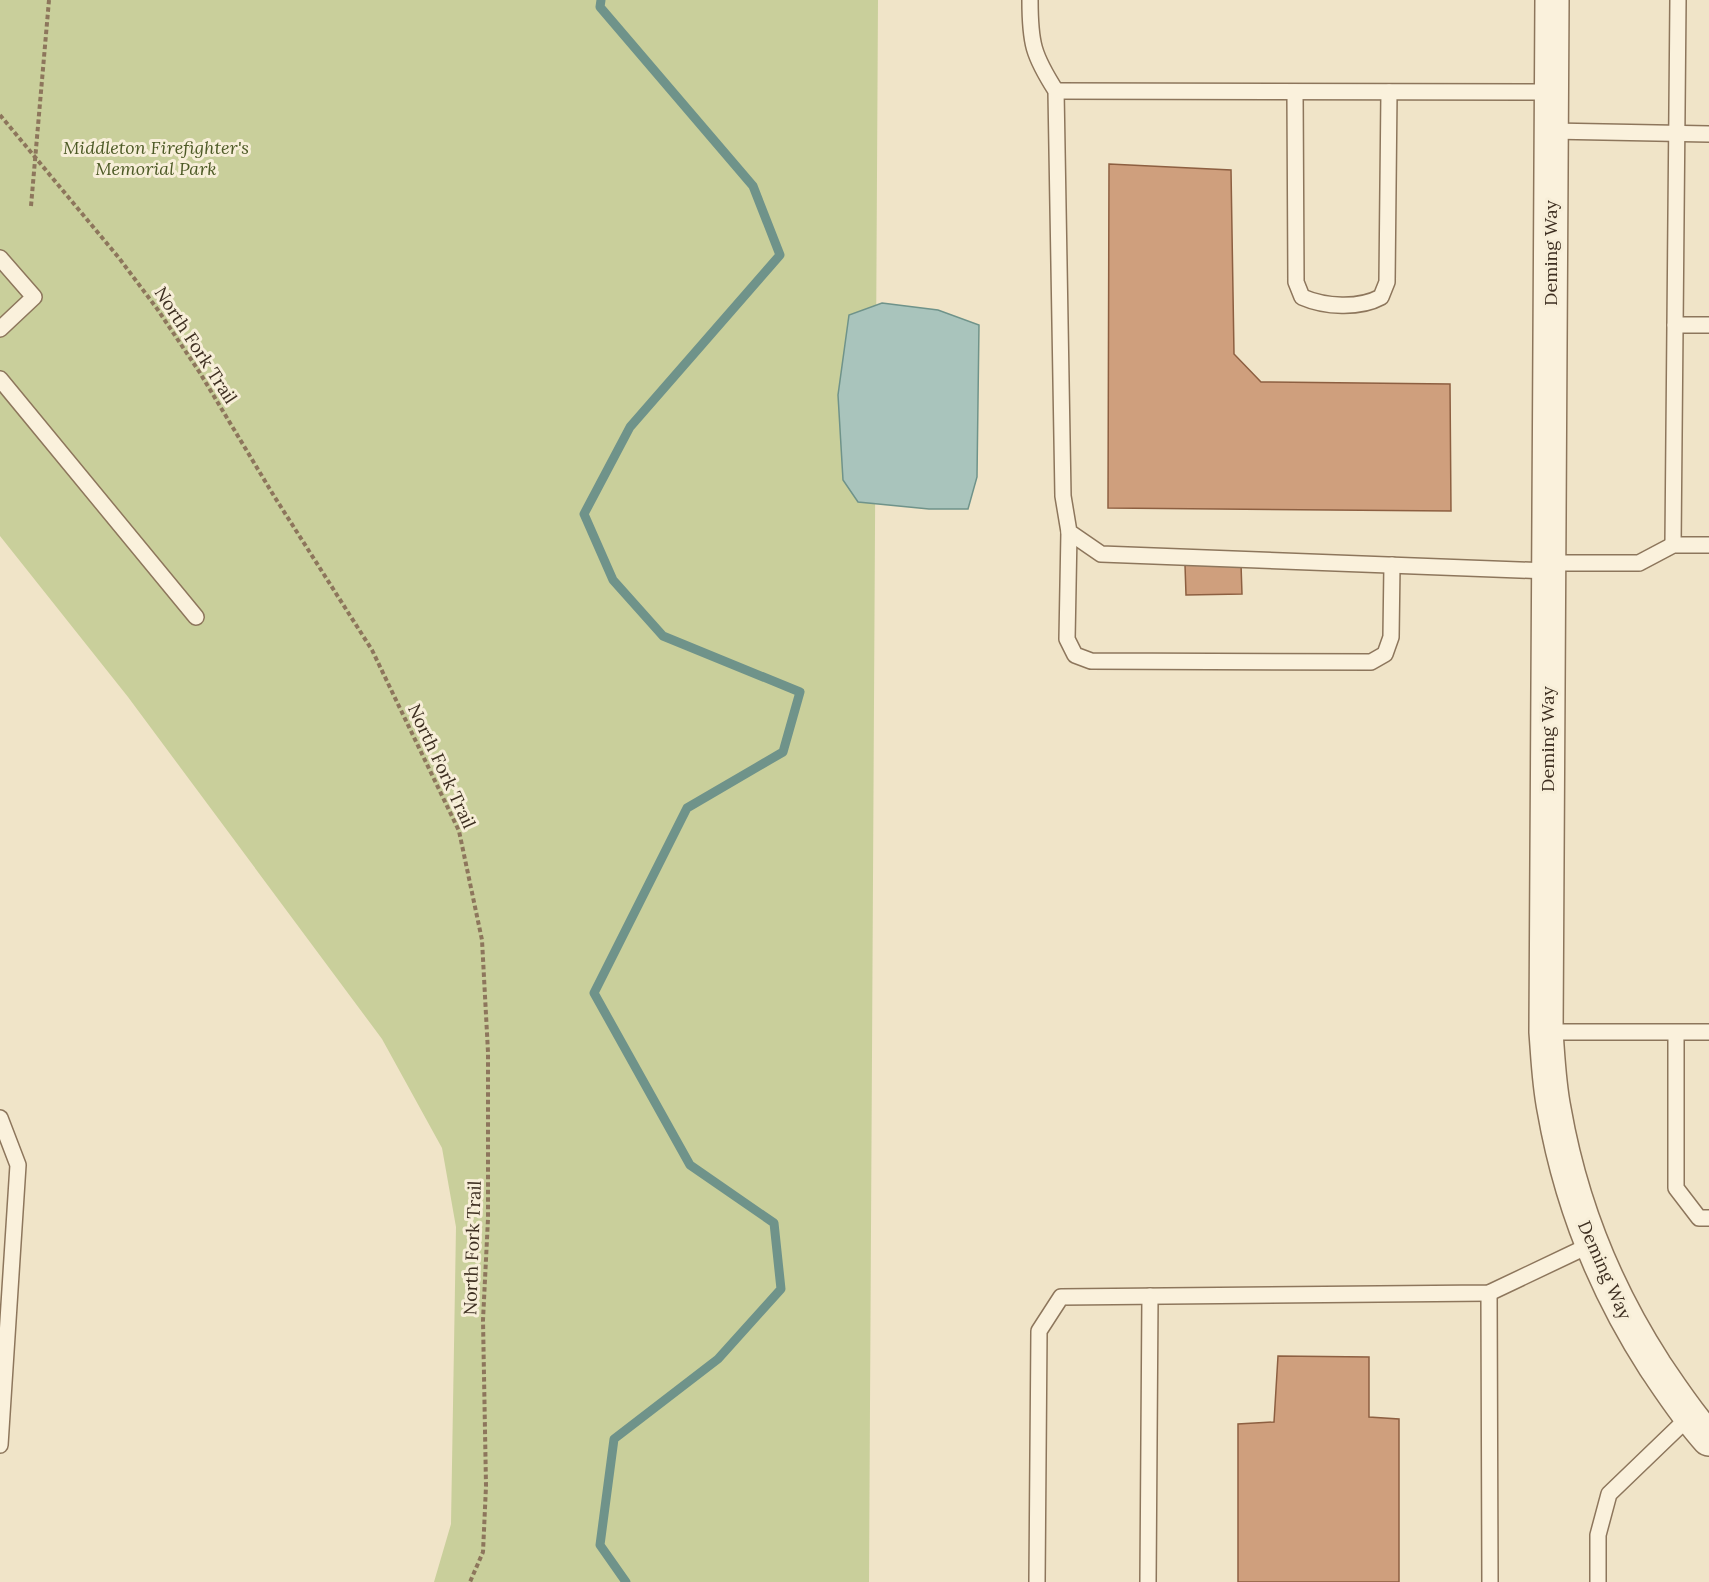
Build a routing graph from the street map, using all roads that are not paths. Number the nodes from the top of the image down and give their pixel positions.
1 (1030, 0) edge
2 (1552, 0) edge
3 (1678, 0) edge
4 (1056, 91) junction
5 (1295, 92) junction
6 (1389, 92) junction
7 (1551, 92) junction
8 (1551, 131) junction
9 (1677, 133) junction
10 (1709, 134) edge
11 (0, 258) edge
12 (1675, 325) junction
13 (1709, 325) edge
14 (0, 330) edge
15 (0, 379) edge
16 (1069, 532) junction
17 (1673, 545) junction
18 (1709, 545) edge
19 (1392, 565) junction
20 (1548, 567) junction
21 (196, 616) dead end
22 (1546, 1032) junction
23 (1709, 1032) edge
24 (1676, 1033) junction
25 (0, 1118) edge
26 (1709, 1218) edge
27 (7, 1222) edge
28 (1590, 1245) junction
29 (1488, 1293) junction
30 (1150, 1296) junction
31 (1699, 1428) edge
32 (0, 1445) edge
33 (1036, 1582) edge
34 (1148, 1582) edge
35 (1490, 1582) edge
36 (1598, 1582) edge

1 - 4 lane
2 - 7 street, Deming Way
3 - 9 lane
4 - 5 lane
4 - 16 lane
5 - 6 lane
5 - 6 lane
6 - 7 lane
7 - 8 street, Deming Way
8 - 9 lane
8 - 20 street, Deming Way
9 - 10 lane
9 - 12 lane
11 - 14 lane
12 - 13 lane
12 - 17 lane
15 - 21 lane
16 - 19 lane
16 - 19 lane
17 - 18 lane
17 - 20 lane
19 - 20 lane
20 - 22 street, Deming Way
22 - 24 lane
22 - 28 street, Deming Way
23 - 24 lane
24 - 26 lane
25 - 27 lane
27 - 32 lane
28 - 29 lane
28 - 31 street, Deming Way
29 - 30 lane
29 - 35 lane
30 - 33 lane
30 - 34 lane
31 - 36 lane

